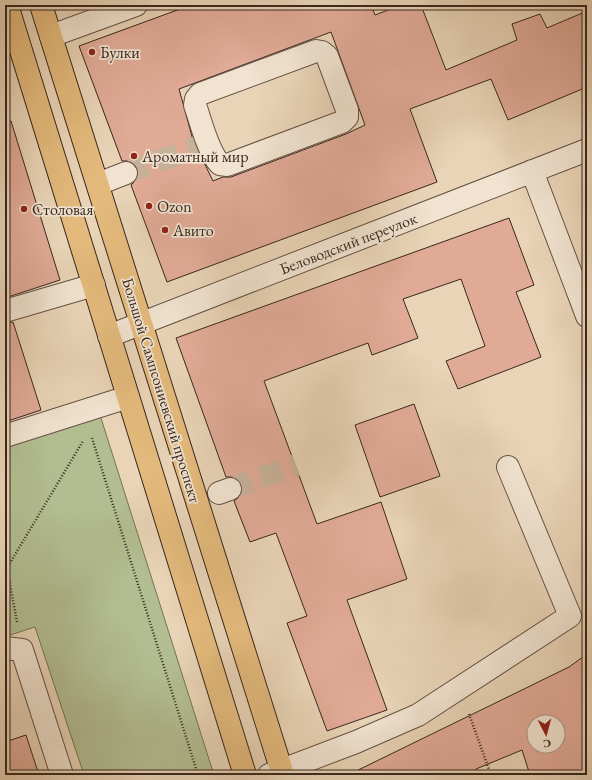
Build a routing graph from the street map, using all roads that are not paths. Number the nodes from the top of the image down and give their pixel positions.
1 (7, 5) edge
2 (41, 5) edge
3 (136, 5) edge
4 (51, 36) junction
5 (204, 144) joint
6 (587, 150) edge
7 (532, 171) junction
8 (126, 173) tunnel mouth
9 (98, 184) junction
10 (94, 285) junction
11 (582, 292) edge
12 (5, 311) edge
13 (587, 316) edge
14 (141, 323) junction
15 (109, 336) junction
16 (128, 397) junction
17 (5, 436) edge
18 (508, 467) dead end
19 (13, 649) edge
20 (278, 774) edge
21 (62, 775) edge
22 (245, 775) edge

1 - 10 main road
2 - 4 main road, Большой Сампсониевский проспект
3 - 4 street
4 - 9 main road, Большой Сампсониевский проспект
5 - 5 street
6 - 7 street, Беловодский переулок
7 - 11 street
7 - 14 street, Беловодский переулок
8 - 9 street
9 - 14 main road, Большой Сампсониевский проспект
10 - 12 street
10 - 15 main road
11 - 13 street
14 - 15 street, Беловодский переулок
14 - 20 main road, Большой Сампсониевский проспект
15 - 16 main road
16 - 17 street
16 - 22 main road
18 - 20 street
19 - 21 street

